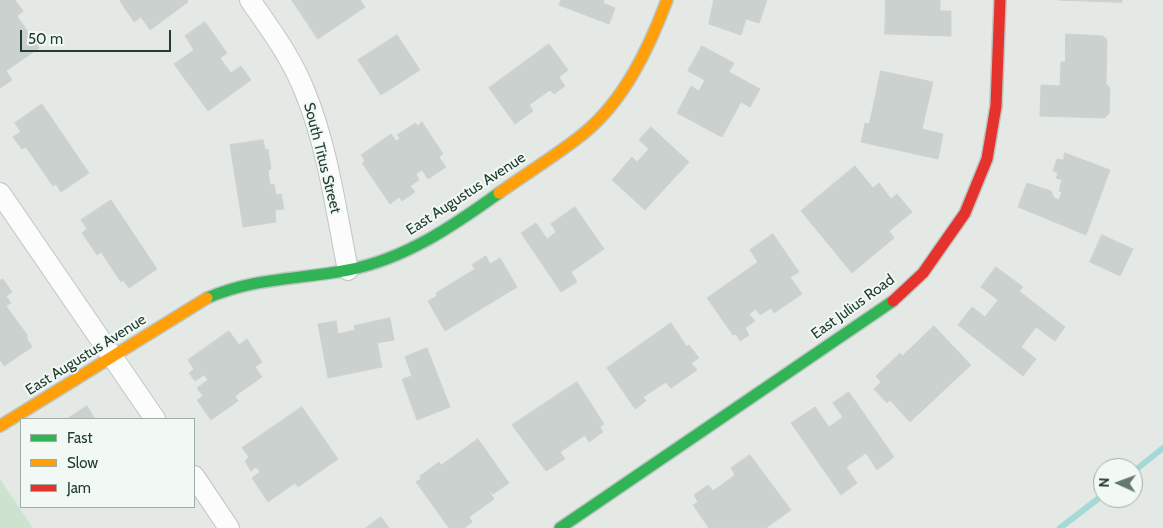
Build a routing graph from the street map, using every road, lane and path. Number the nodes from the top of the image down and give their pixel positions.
1 (250, 0) edge
2 (667, 0) edge
3 (1000, 0) edge
4 (0, 193) edge
5 (348, 270) junction
6 (112, 356) junction
7 (154, 418) edge
8 (0, 426) edge
9 (195, 477) edge
10 (230, 528) edge
11 (560, 528) edge

1 - 5 street, South Titus Street
2 - 5 street, East Augustus Avenue
3 - 11 street, East Julius Road
4 - 6 street
5 - 6 street, East Augustus Avenue
6 - 7 street
6 - 8 street, East Augustus Avenue
9 - 10 street

